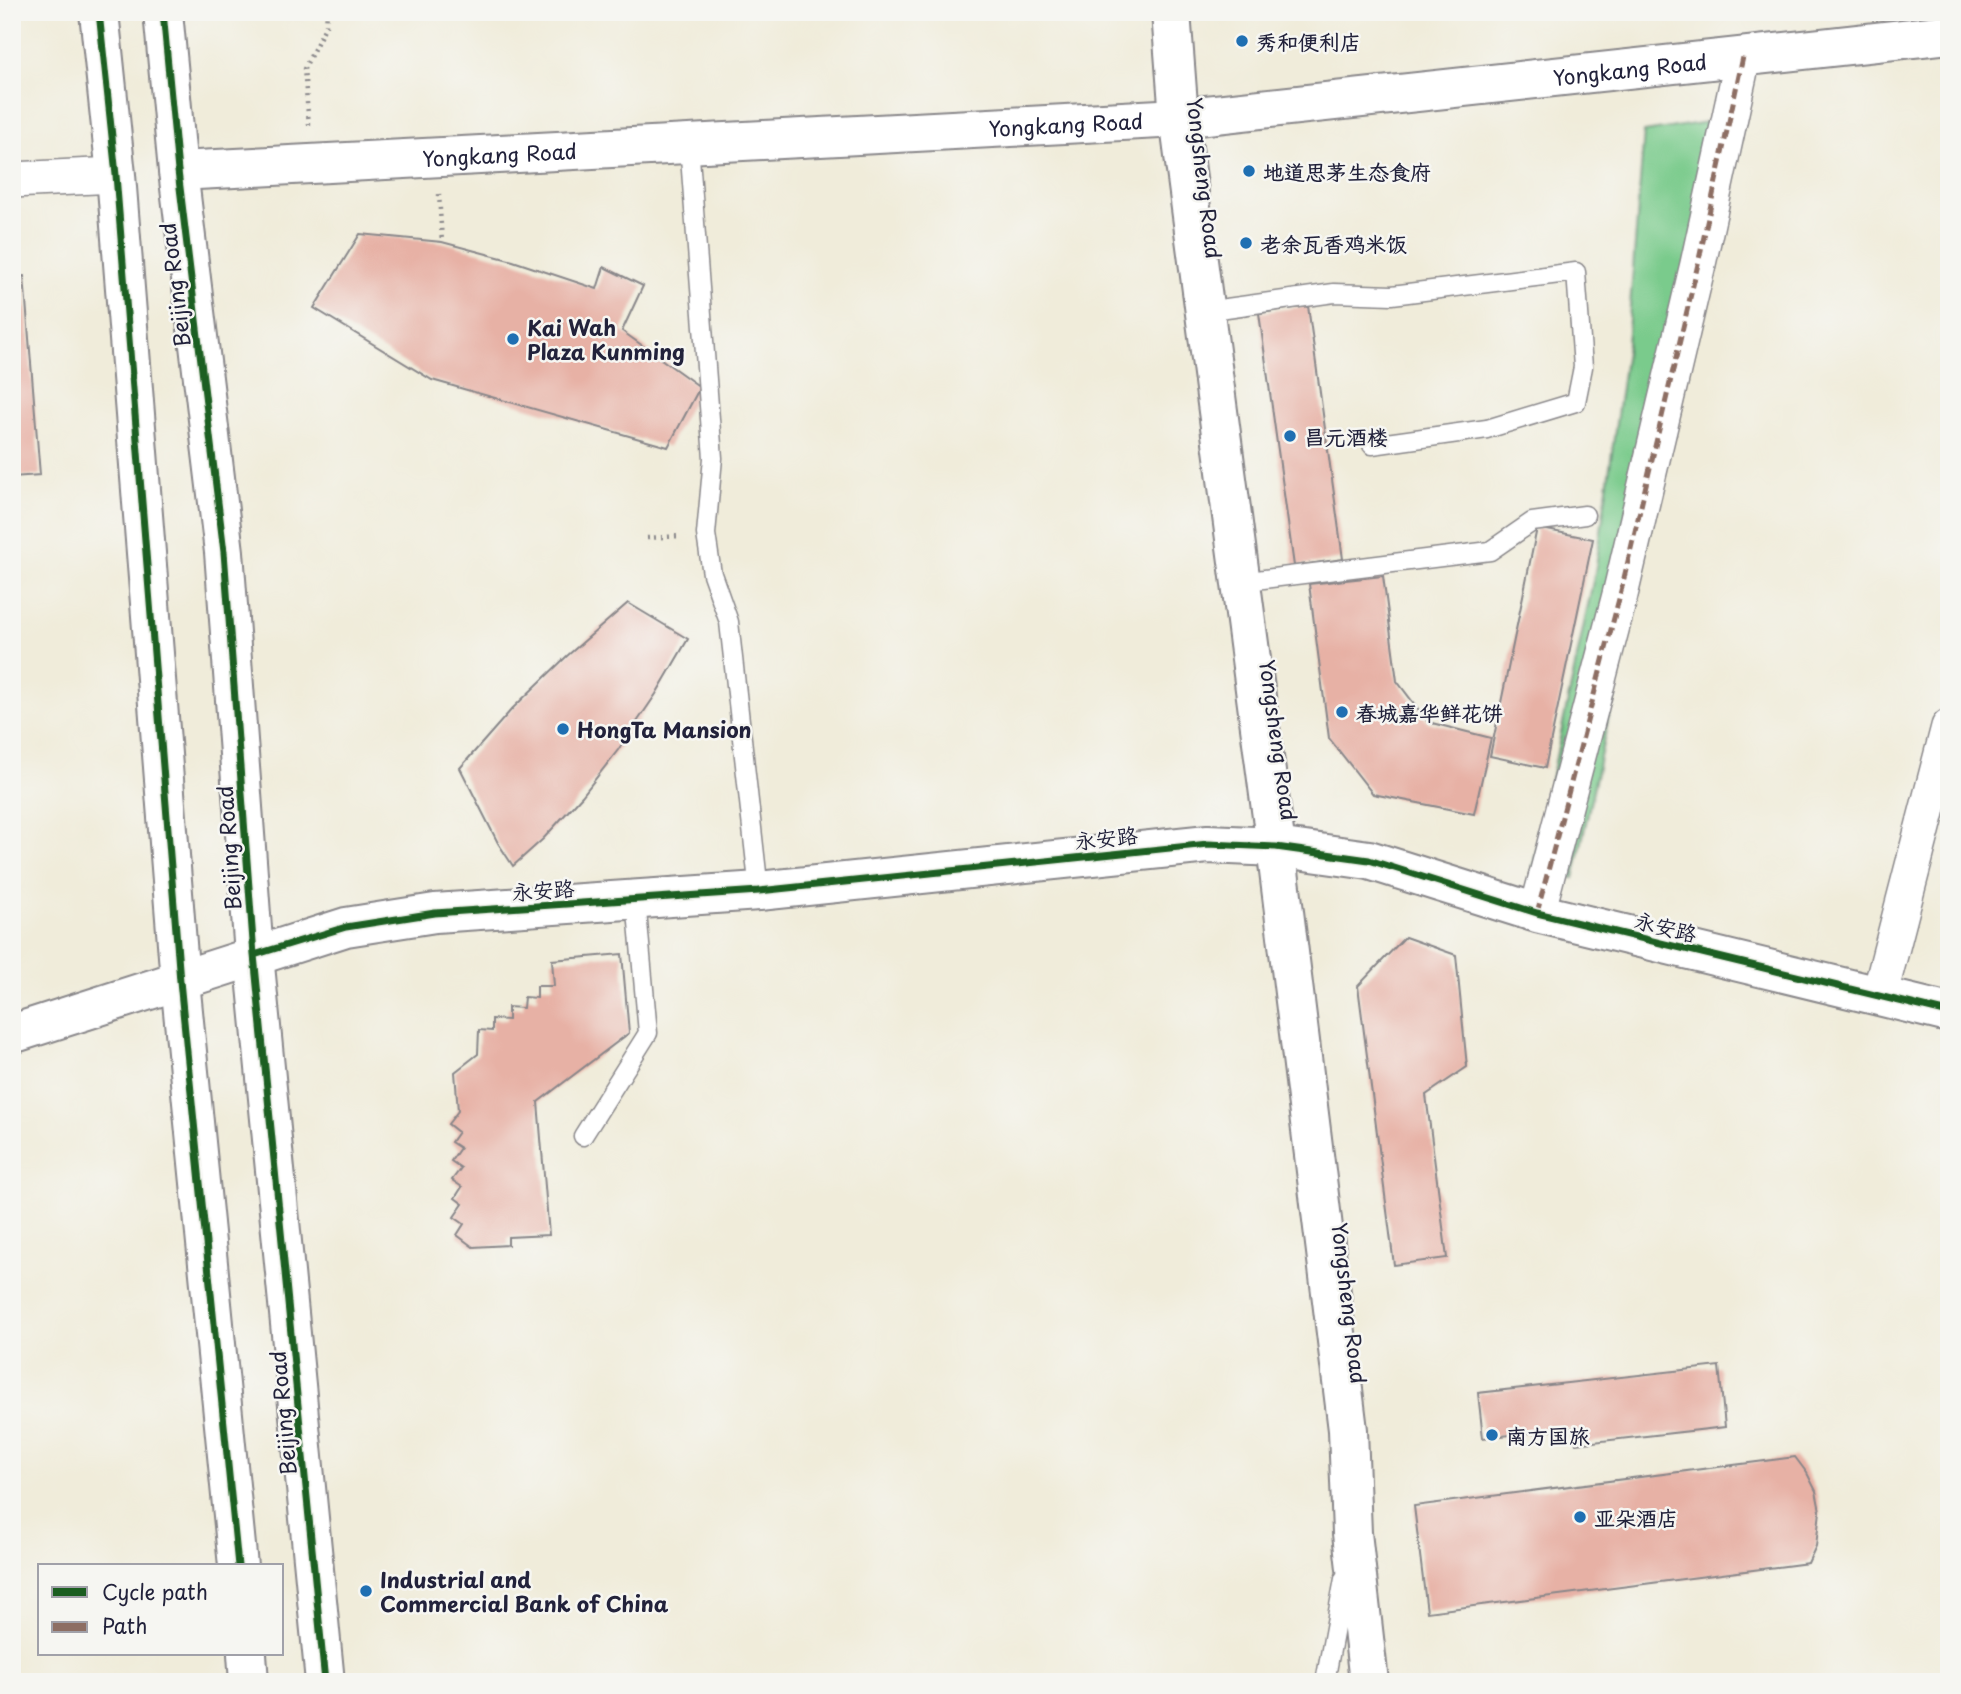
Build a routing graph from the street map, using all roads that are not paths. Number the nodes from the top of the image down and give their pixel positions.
1 (99, 12) edge
2 (163, 12) edge
3 (1171, 12) edge
4 (1949, 34) edge
5 (1743, 57) junction
6 (1179, 118) junction
7 (689, 144) junction
8 (178, 171) junction
9 (116, 175) junction
10 (12, 180) edge
11 (1205, 312) junction
12 (1372, 445) dead end
13 (1586, 515) dead end
14 (1240, 582) junction
15 (1949, 727) edge
16 (1276, 848) junction
17 (759, 891) junction
18 (636, 900) junction
19 (1537, 913) junction
20 (254, 955) junction
21 (180, 981) junction
22 (1879, 997) junction
23 (1949, 1013) edge
24 (12, 1034) edge
25 (583, 1136) dead end
26 (1352, 1533) junction
27 (239, 1564) edge
28 (247, 1656) edge
29 (249, 1682) edge
30 (325, 1682) edge
31 (1325, 1682) edge
32 (1369, 1682) edge

1 - 9 street
2 - 8 street, Beijing Road
3 - 6 street, Yongsheng Road
4 - 5 street, Yongkang Road
5 - 6 street, Yongkang Road
5 - 19 street
6 - 7 street, Yongkang Road
6 - 11 street, Yongsheng Road
7 - 8 street, Yongkang Road
7 - 17 lane
8 - 20 street, Beijing Road
9 - 10 street
9 - 21 street
11 - 12 lane
11 - 14 street, Yongsheng Road
13 - 14 lane
14 - 16 street, Yongsheng Road
15 - 22 street
16 - 17 street, 永安路
16 - 19 street, 永安路
16 - 26 street, Yongsheng Road
17 - 18 street, 永安路
18 - 20 street, 永安路
18 - 25 lane
19 - 22 street, 永安路
20 - 21 street, 永安路
20 - 30 street, Beijing Road
21 - 24 street, 永安路
21 - 27 street
22 - 23 street, 永安路
26 - 31 lane
26 - 32 street, Yongsheng Road
28 - 29 street

